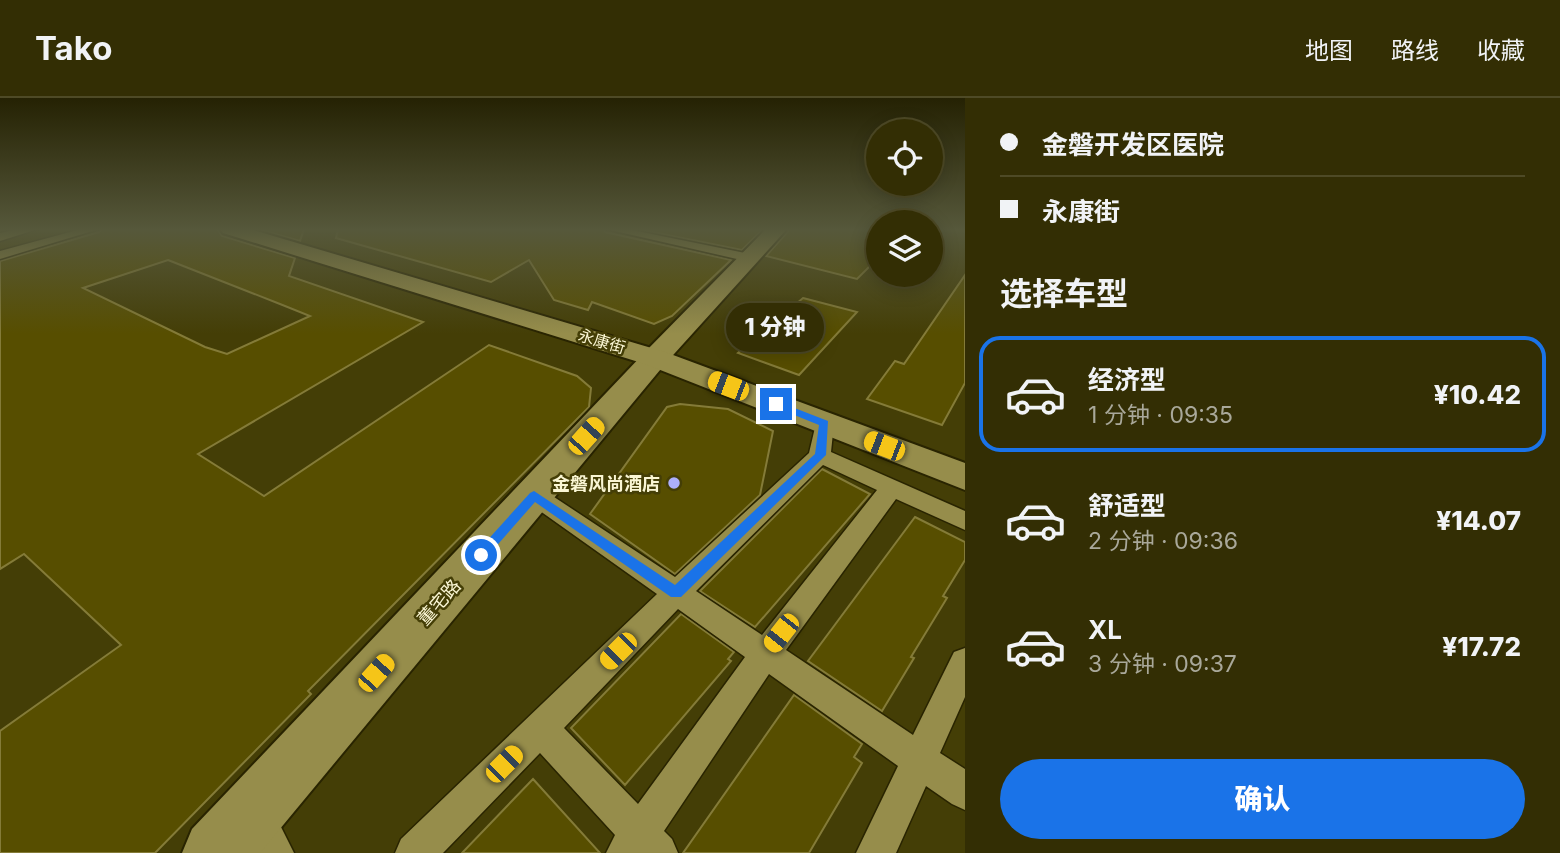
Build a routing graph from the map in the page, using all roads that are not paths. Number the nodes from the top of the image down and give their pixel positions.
1 (346, 264) edge
2 (744, 264) edge
3 (655, 358) junction
4 (824, 423) junction
5 (820, 455) junction
6 (965, 478) edge
7 (892, 488) junction
8 (534, 495) junction
9 (965, 521) edge
10 (676, 593) junction
11 (765, 654) junction
12 (965, 662) edge
13 (540, 728) junction
14 (920, 760) junction
15 (965, 791) edge
16 (253, 811) junction
17 (641, 846) edge
18 (216, 853) edge
19 (274, 853) edge
20 (415, 853) edge
21 (876, 853) edge

1 - 3 street, 永康街
2 - 3 street, 董宅路
3 - 4 street, 永康街
3 - 8 street, 董宅路
4 - 5 lane
4 - 6 street, 永康街
5 - 7 lane
5 - 10 lane
7 - 9 lane
7 - 11 lane
8 - 10 lane
8 - 16 street, 董宅路
10 - 11 lane
10 - 13 lane
11 - 14 lane
11 - 17 lane
12 - 14 lane
13 - 17 lane
13 - 20 lane
14 - 15 lane
14 - 21 lane
16 - 18 street, 董宅路
16 - 19 lane

